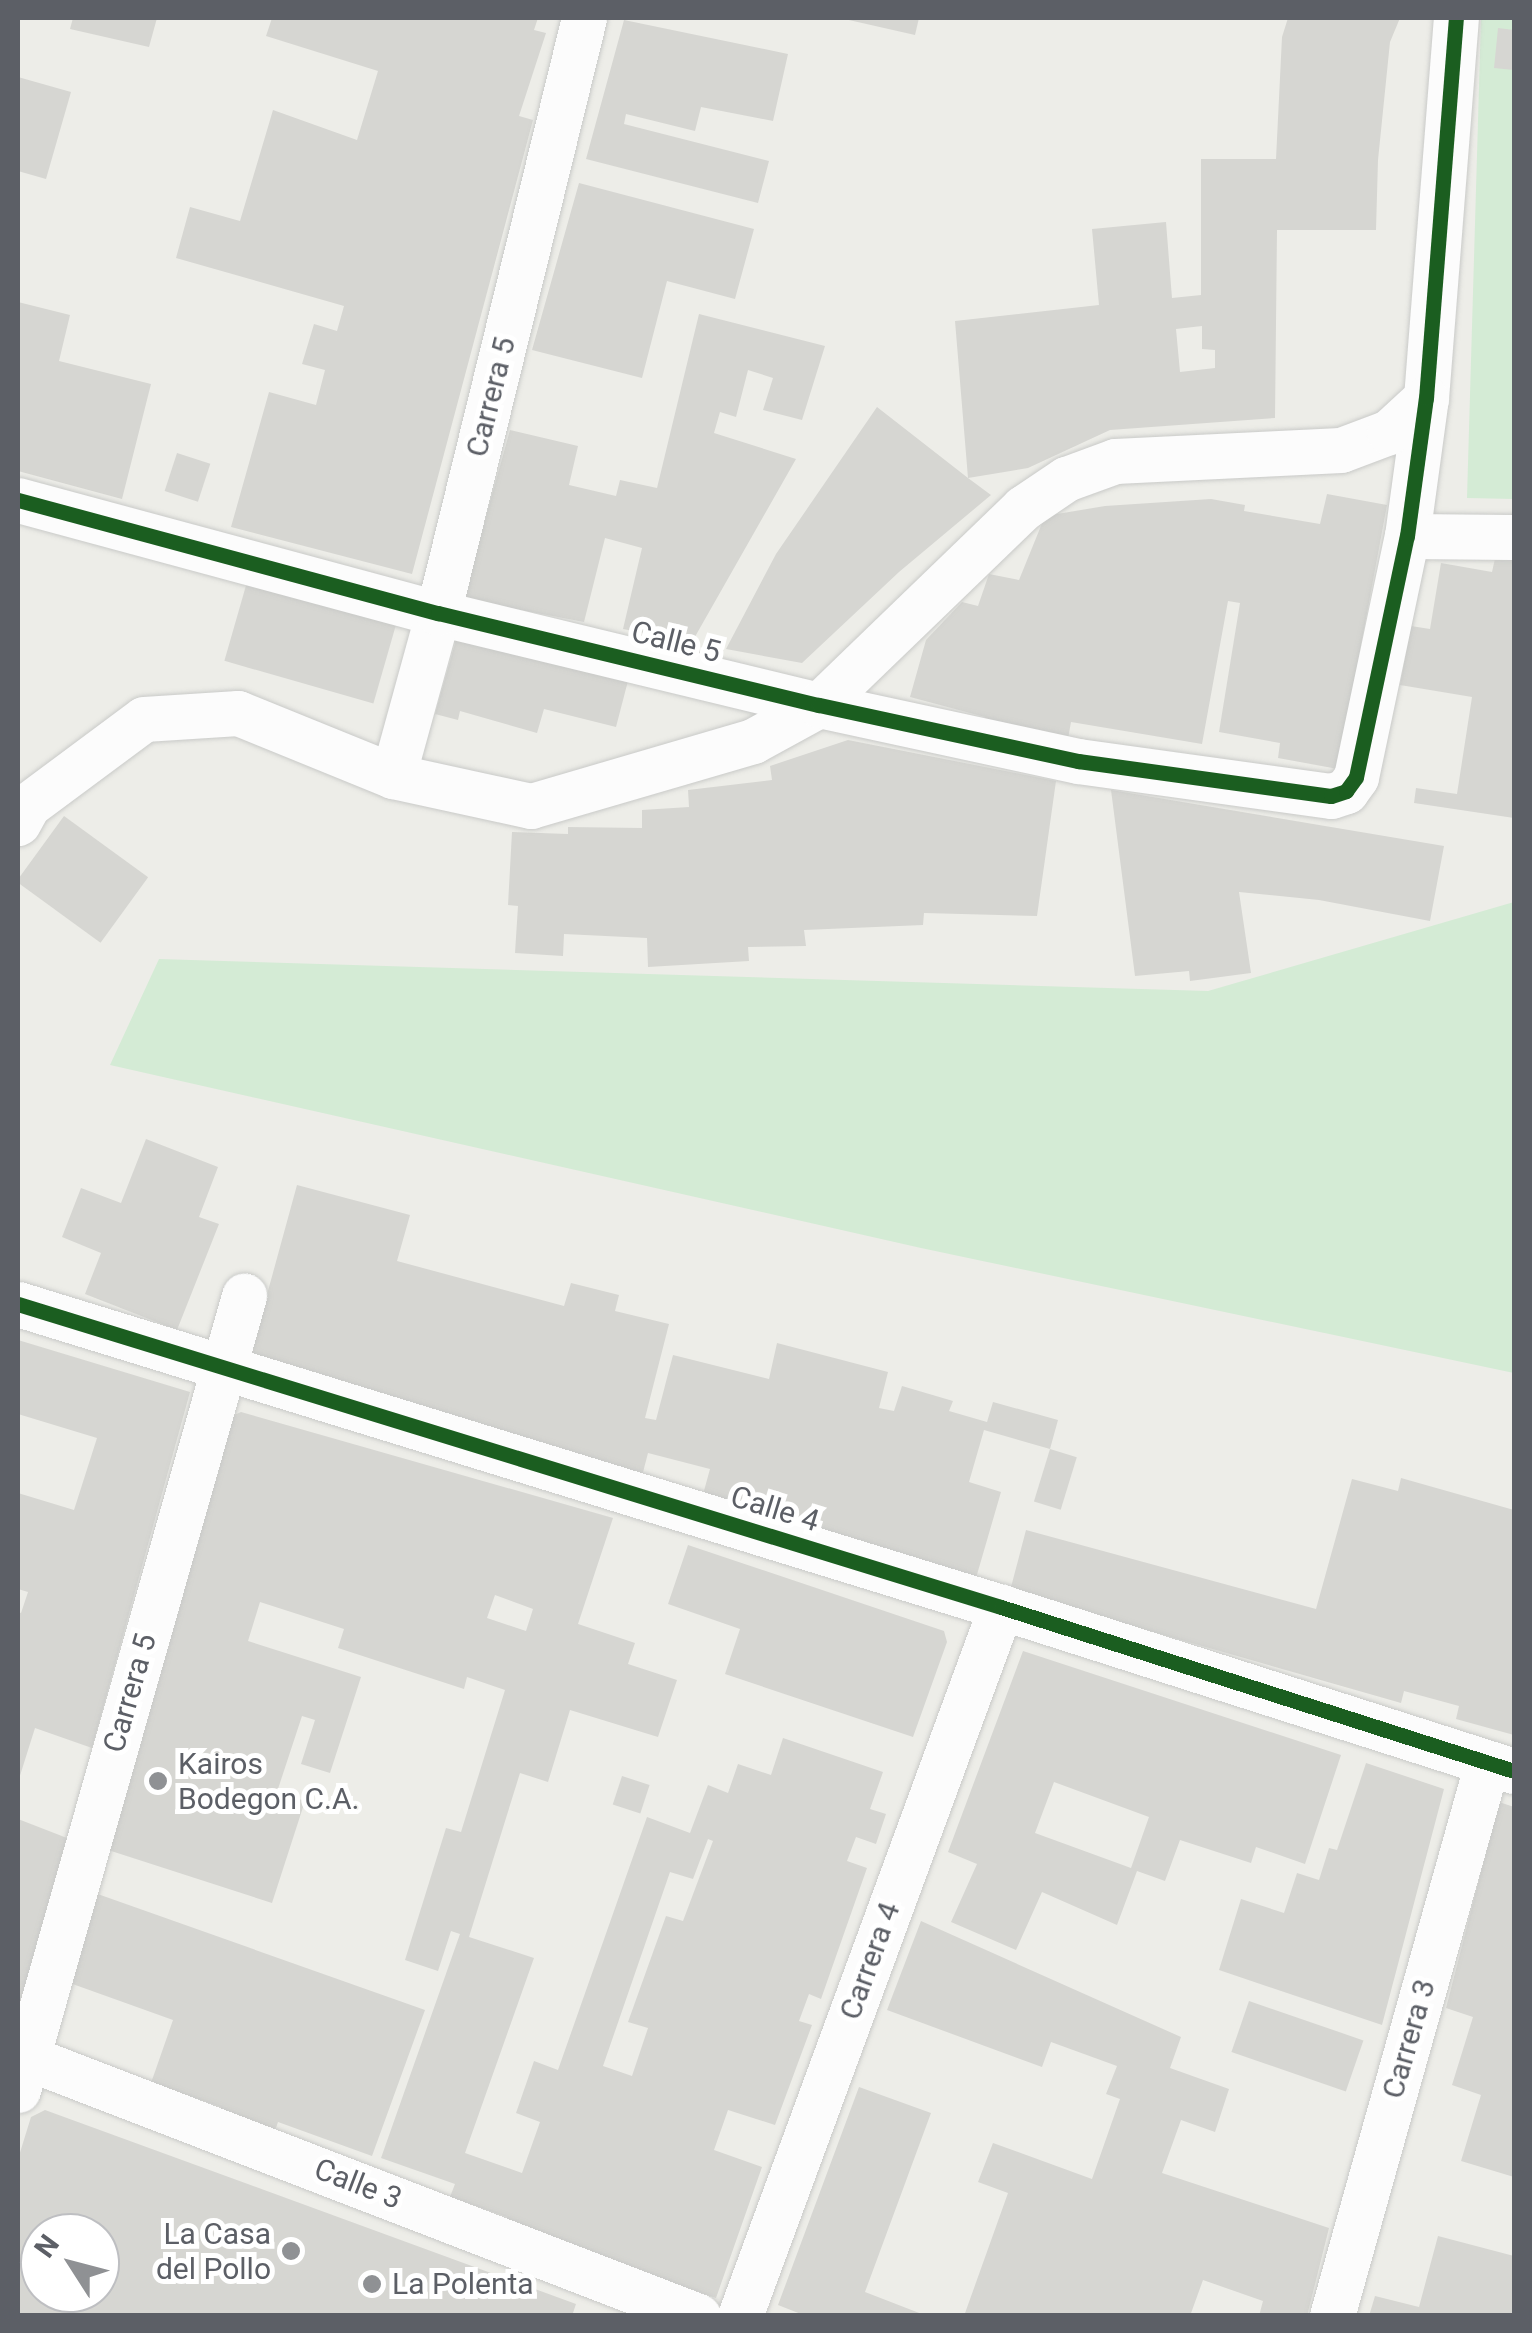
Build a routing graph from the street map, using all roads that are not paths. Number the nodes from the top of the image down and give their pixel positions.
1 (584, 18) edge
2 (1456, 18) edge
3 (1426, 398) junction
4 (18, 500) edge
5 (1407, 536) junction
6 (1514, 537) edge
7 (438, 613) junction
8 (819, 706) junction
9 (393, 776) junction
10 (18, 823) edge
11 (244, 1296) dead end
12 (21, 1300) edge
13 (223, 1367) junction
14 (1001, 1607) junction
15 (1501, 1767) edge
16 (21, 2067) edge
17 (698, 2316) edge
18 (740, 2316) edge
19 (1332, 2316) edge

1 - 7 street, Carrera 5
2 - 3 street
3 - 5 street
3 - 8 street
4 - 7 street, Calle 5
5 - 6 street
5 - 8 street, Calle 5
7 - 8 street, Calle 5
7 - 9 street, Carrera 5
8 - 9 street
9 - 10 street
11 - 13 street, Carrera 5
12 - 13 street, Calle 4
13 - 14 street, Calle 4
13 - 16 street, Carrera 5
14 - 15 street, Calle 4
14 - 18 street, Carrera 4
15 - 19 street, Carrera 3
16 - 17 street, Calle 3

